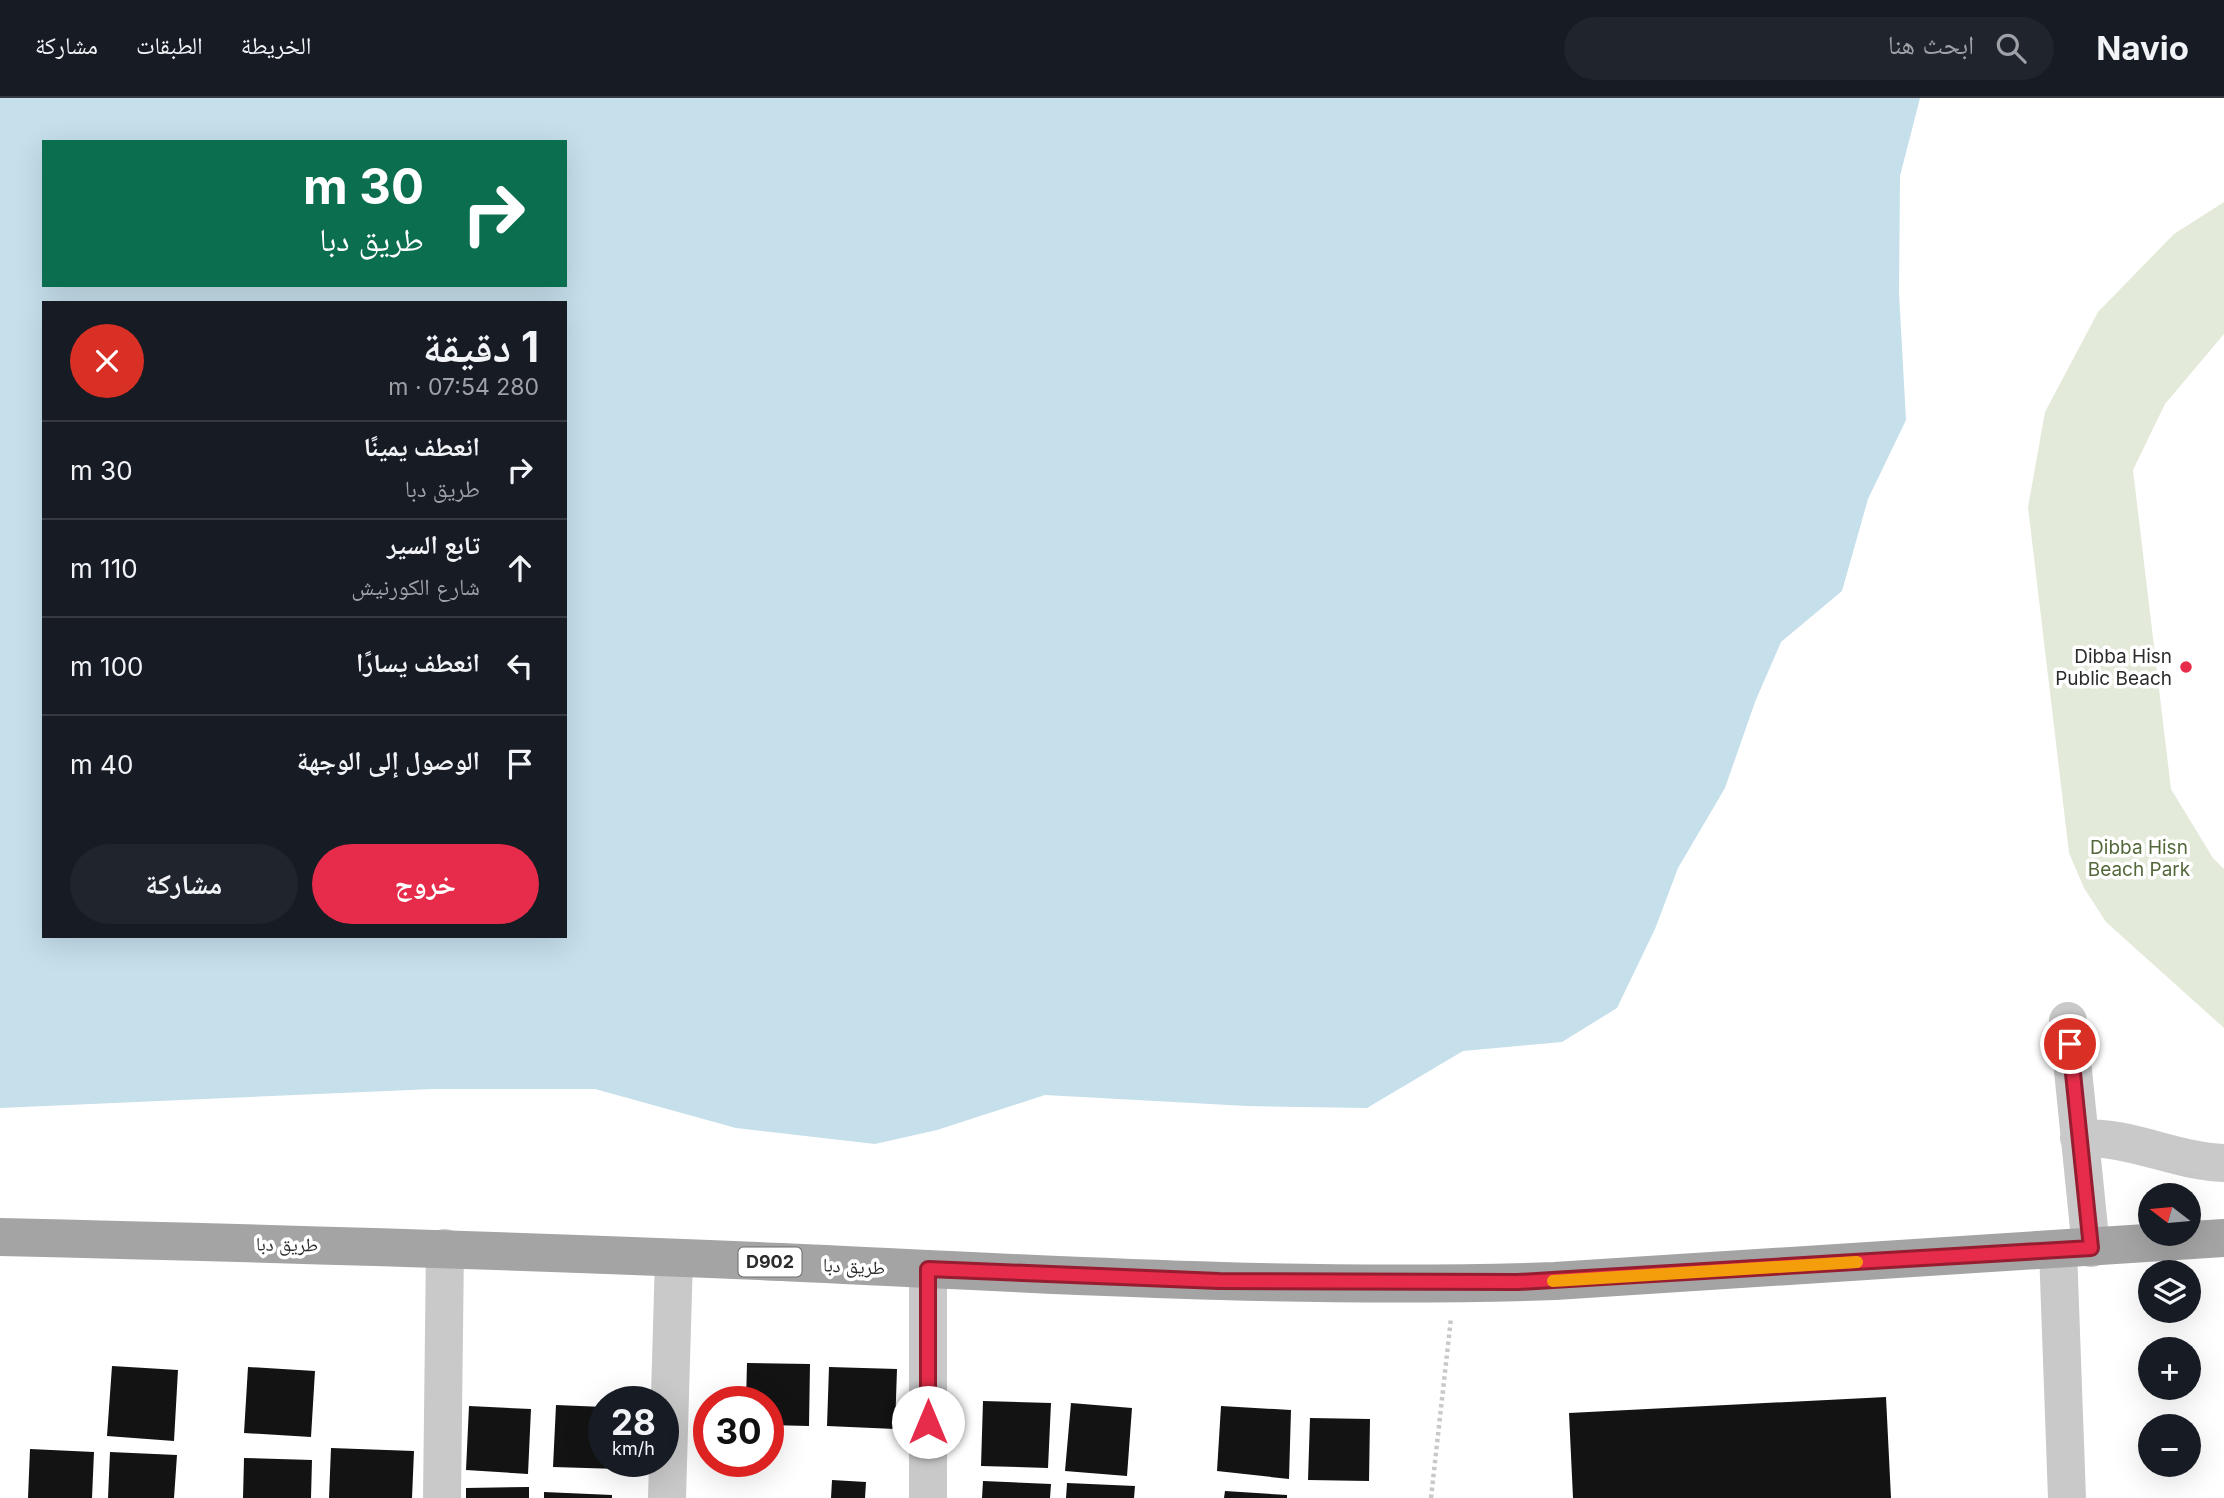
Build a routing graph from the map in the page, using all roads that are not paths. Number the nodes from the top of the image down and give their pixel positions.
1 (2068, 1021) dead end
2 (2079, 1139) junction
3 (2224, 1163) edge
4 (0, 1237) edge
5 (2224, 1238) edge
6 (445, 1248) junction
7 (2075, 1249) junction
8 (674, 1258) junction
9 (928, 1269) junction
10 (442, 1498) edge
11 (667, 1498) edge
12 (928, 1498) edge
13 (2067, 1498) edge

1 - 2 street
2 - 3 street
2 - 7 street
4 - 6 main road, طريق دبا / D902
5 - 7 main road, طريق دبا
6 - 8 main road, طريق دبا / D902
6 - 10 street
7 - 9 main road, طريق دبا / D902
7 - 13 street
8 - 9 main road, طريق دبا / D902
8 - 11 street
9 - 12 street

